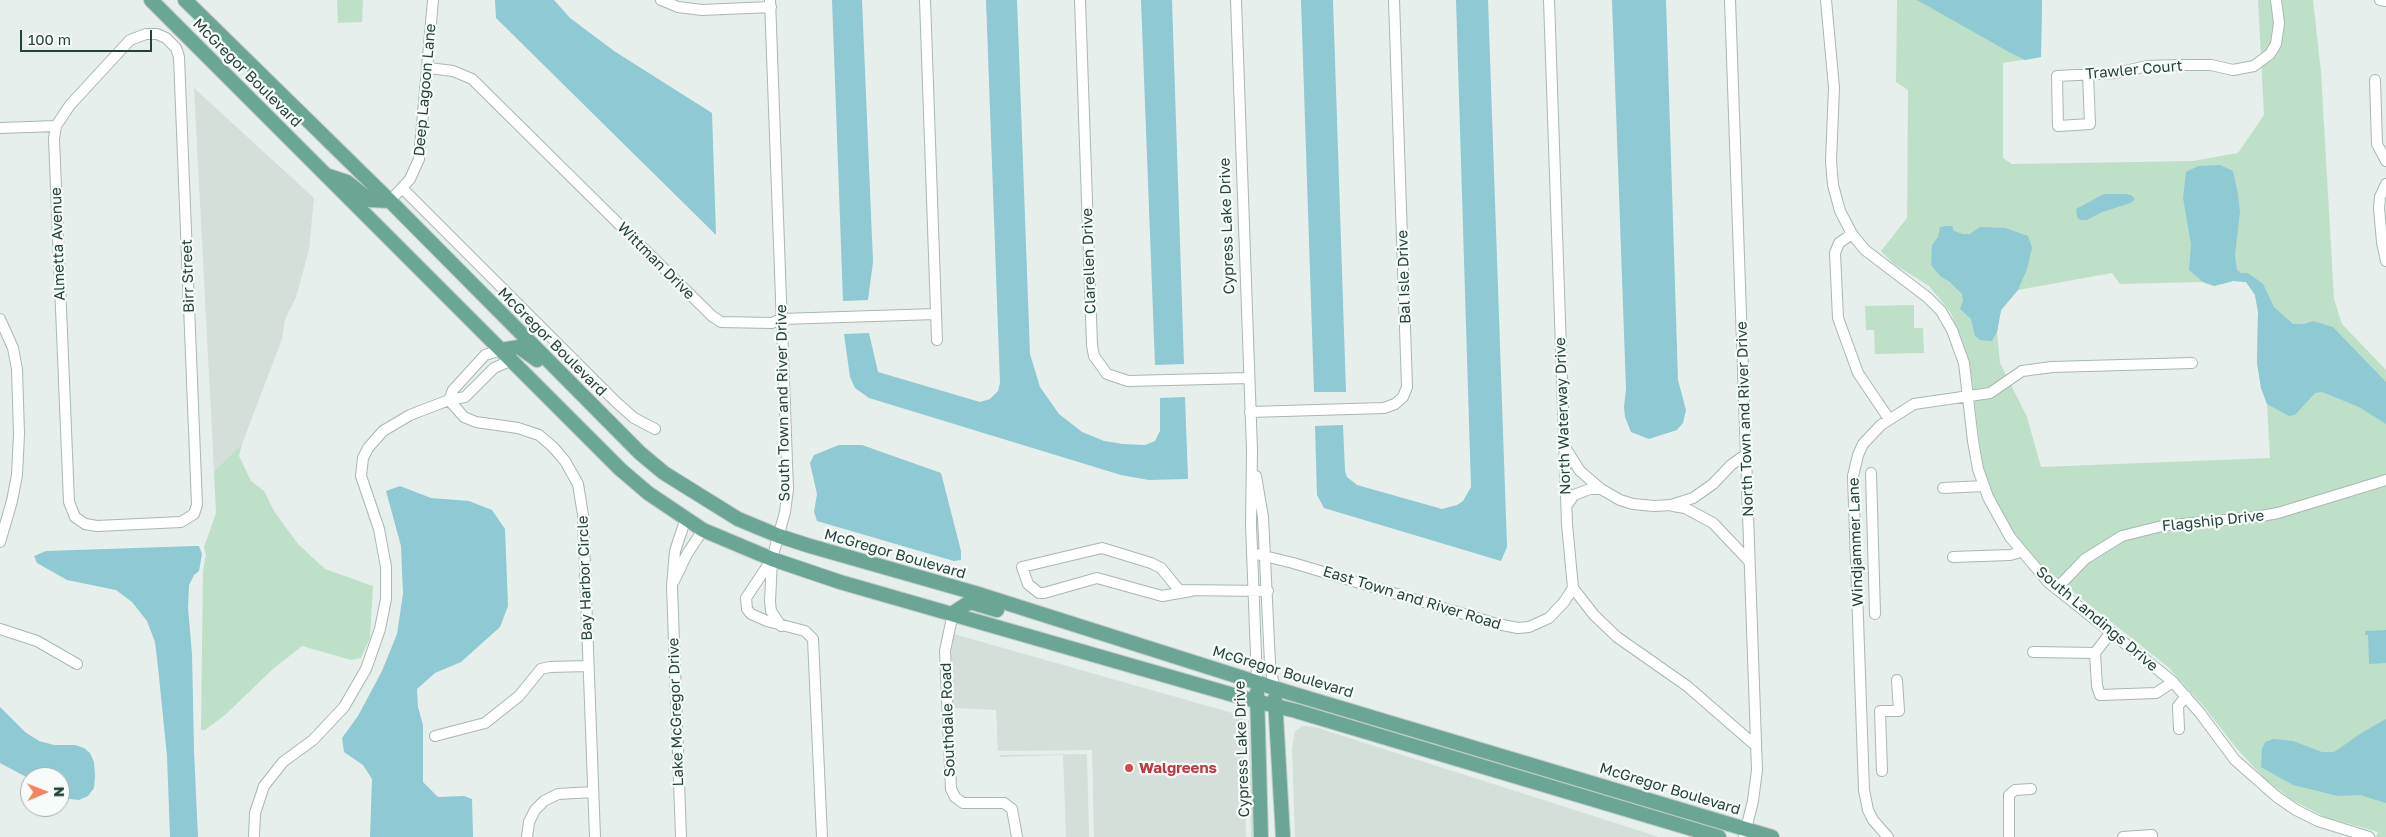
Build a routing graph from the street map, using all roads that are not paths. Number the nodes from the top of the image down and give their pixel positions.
1 (151, 0) edge
2 (185, 0) edge
3 (433, 0) edge
4 (660, 0) edge
5 (925, 0) edge
6 (1080, 0) edge
7 (1236, 0) edge
8 (1394, 0) edge
9 (1549, 0) edge
10 (1730, 0) edge
11 (1826, 0) edge
12 (2276, 0) edge
13 (2380, 0) edge
14 (2386, 1) edge
15 (770, 4) edge
16 (429, 68) junction
17 (2088, 74) junction
18 (2375, 80) dead end
19 (56, 126) junction
20 (0, 128) edge
21 (2386, 161) edge
22 (326, 175) junction
23 (2386, 184) edge
24 (403, 189) junction
25 (390, 201) junction
26 (1852, 234) junction
27 (2386, 261) edge
28 (936, 314) junction
29 (0, 318) edge
30 (781, 319) junction
31 (937, 340) dead end
32 (501, 350) junction
33 (512, 360) junction
34 (2192, 363) dead end
35 (1249, 378) junction
36 (572, 385) junction
37 (1968, 396) junction
38 (449, 400) junction
39 (1250, 412) junction
40 (1889, 419) junction
41 (655, 429) dead end
42 (1565, 448) junction
43 (1252, 450) junction
44 (1745, 455) junction
45 (1871, 473) dead end
46 (2386, 480) edge
47 (1984, 486) junction
48 (1943, 488) dead end
49 (1601, 489) junction
50 (1567, 505) junction
51 (1671, 505) junction
52 (75, 517) joint
53 (686, 518) junction
54 (704, 530) junction
55 (779, 536) junction
56 (0, 542) edge
57 (2021, 552) junction
58 (1252, 554) junction
59 (1266, 556) junction
60 (1952, 557) dead end
61 (772, 559) junction
62 (1749, 561) junction
63 (1874, 574) junction
64 (1857, 575) junction
65 (672, 586) junction
66 (1572, 588) junction
67 (2056, 589) junction
68 (1191, 591) junction
69 (1253, 591) junction
70 (1268, 591) junction
71 (953, 613) junction
72 (1875, 614) dead end
73 (1064, 621) junction
74 (781, 626) junction
75 (0, 629) edge
76 (2111, 632) junction
77 (2033, 652) dead end
78 (2095, 653) junction
79 (76, 664) dead end
80 (588, 666) junction
81 (1897, 680) dead end
82 (1256, 682) junction
83 (2173, 682) junction
84 (1274, 687) junction
85 (2186, 696) junction
86 (1257, 702) junction
87 (1275, 706) junction
88 (1880, 711) junction
89 (1862, 712) junction
90 (2179, 729) dead end
91 (435, 736) dead end
92 (1756, 746) junction
93 (1882, 771) dead end
94 (2031, 789) dead end
95 (593, 792) junction
96 (1745, 833) edge
97 (2349, 834) edge
98 (254, 837) edge
99 (527, 837) edge
100 (595, 837) edge
101 (681, 837) edge
102 (822, 837) edge
103 (1017, 837) edge
104 (1261, 837) edge
105 (1283, 837) edge
106 (1719, 837) edge
107 (1772, 837) edge
108 (1888, 837) edge
109 (2009, 837) edge
110 (2122, 837) edge
111 (2152, 837) edge
112 (2369, 837) edge

1 - 22 main road, McGregor Boulevard
2 - 25 main road, McGregor Boulevard
3 - 16 street, Deep Lagoon Lane
4 - 15 street
5 - 28 street
6 - 35 street, Clarellen Drive
7 - 35 street, Cypress Lake Drive
8 - 39 street, Bal Isle Drive
9 - 42 street, North Waterway Drive
10 - 44 street, North Town and River Drive
11 - 26 street, South Landings Drive
12 - 17 street, Trawler Court
13 - 14 street
15 - 30 street, South Town and River Drive
16 - 24 street, Deep Lagoon Lane
16 - 30 street, Wittman Drive
17 - 17 street, Trawler Court
18 - 21 street
19 - 20 street
19 - 52 street, Almetta Avenue
19 - 52 street, Birr Street
22 - 25 main road
22 - 32 main road, McGregor Boulevard
23 - 27 street
24 - 25 street, Deep Lagoon Lane
24 - 41 street
25 - 36 main road, McGregor Boulevard
26 - 37 street, South Landings Drive
26 - 40 street
28 - 30 street, Wittman Drive
28 - 31 street
29 - 56 street
30 - 55 street, South Town and River Drive
32 - 33 main road, McGregor Boulevard
32 - 36 main road
32 - 38 street
33 - 38 street
33 - 53 main road, McGregor Boulevard
34 - 37 street, Windjammer Lane
35 - 39 street, Cypress Lake Drive
36 - 55 main road, McGregor Boulevard
37 - 40 street, Windjammer Lane
37 - 47 street, South Landings Drive
38 - 80 street, Bay Harbor Circle
38 - 98 street
39 - 43 street, Cypress Lake Drive
40 - 64 street, Windjammer Lane
42 - 49 street
42 - 50 street, North Waterway Drive
43 - 58 street, Cypress Lake Drive
43 - 59 street, Cypress Lake Drive
44 - 51 street
44 - 62 street, North Town and River Drive
45 - 63 street
46 - 67 street, Flagship Drive
47 - 48 street
47 - 57 street, South Landings Drive
49 - 50 street
49 - 51 street
50 - 66 street, North Waterway Drive
51 - 62 street
53 - 54 main road, McGregor Boulevard
53 - 65 street, Lake McGregor Drive
54 - 61 main road, McGregor Boulevard
54 - 65 street, Lake McGregor Drive
55 - 61 street, South Town and River Drive
55 - 73 main road, McGregor Boulevard
57 - 60 street
57 - 67 street, South Landings Drive
58 - 59 street, East Town and River Road
58 - 69 street, Cypress Lake Drive
59 - 66 street, East Town and River Road
59 - 70 street, Cypress Lake Drive
61 - 71 main road, McGregor Boulevard
61 - 74 street, South Town and River Drive
61 - 74 street
62 - 92 street, North Town and River Drive
63 - 64 street
63 - 72 street
64 - 89 street, Windjammer Lane
65 - 101 street, Lake McGregor Drive
66 - 92 street
67 - 76 street, South Landings Drive
68 - 68 street
68 - 69 street
69 - 70 street
69 - 82 street, Cypress Lake Drive
70 - 84 street, Cypress Lake Drive
71 - 73 main road
71 - 86 main road, McGregor Boulevard
71 - 103 street, Southdale Road
73 - 82 main road, McGregor Boulevard
74 - 102 street
75 - 79 street
76 - 78 street
76 - 83 street, South Landings Drive
77 - 78 street
78 - 83 street
80 - 91 street
80 - 95 street, Bay Harbor Circle
81 - 88 street
82 - 84 main road, McGregor Boulevard
82 - 86 main road, Cypress Lake Drive
83 - 85 street, South Landings Drive
84 - 87 main road, Cypress Lake Drive
84 - 96 main road, McGregor Boulevard
85 - 90 street
85 - 97 street, South Landings Drive
86 - 87 main road, McGregor Boulevard
86 - 104 main road, Cypress Lake Drive
87 - 105 main road, Cypress Lake Drive
87 - 106 main road, McGregor Boulevard
88 - 89 street
88 - 93 street
89 - 108 street, Windjammer Lane
92 - 96 street, North Town and River Drive
94 - 109 street
95 - 99 street
95 - 100 street, Bay Harbor Circle
96 - 107 main road, McGregor Boulevard
97 - 112 street, South Landings Drive
110 - 111 street

